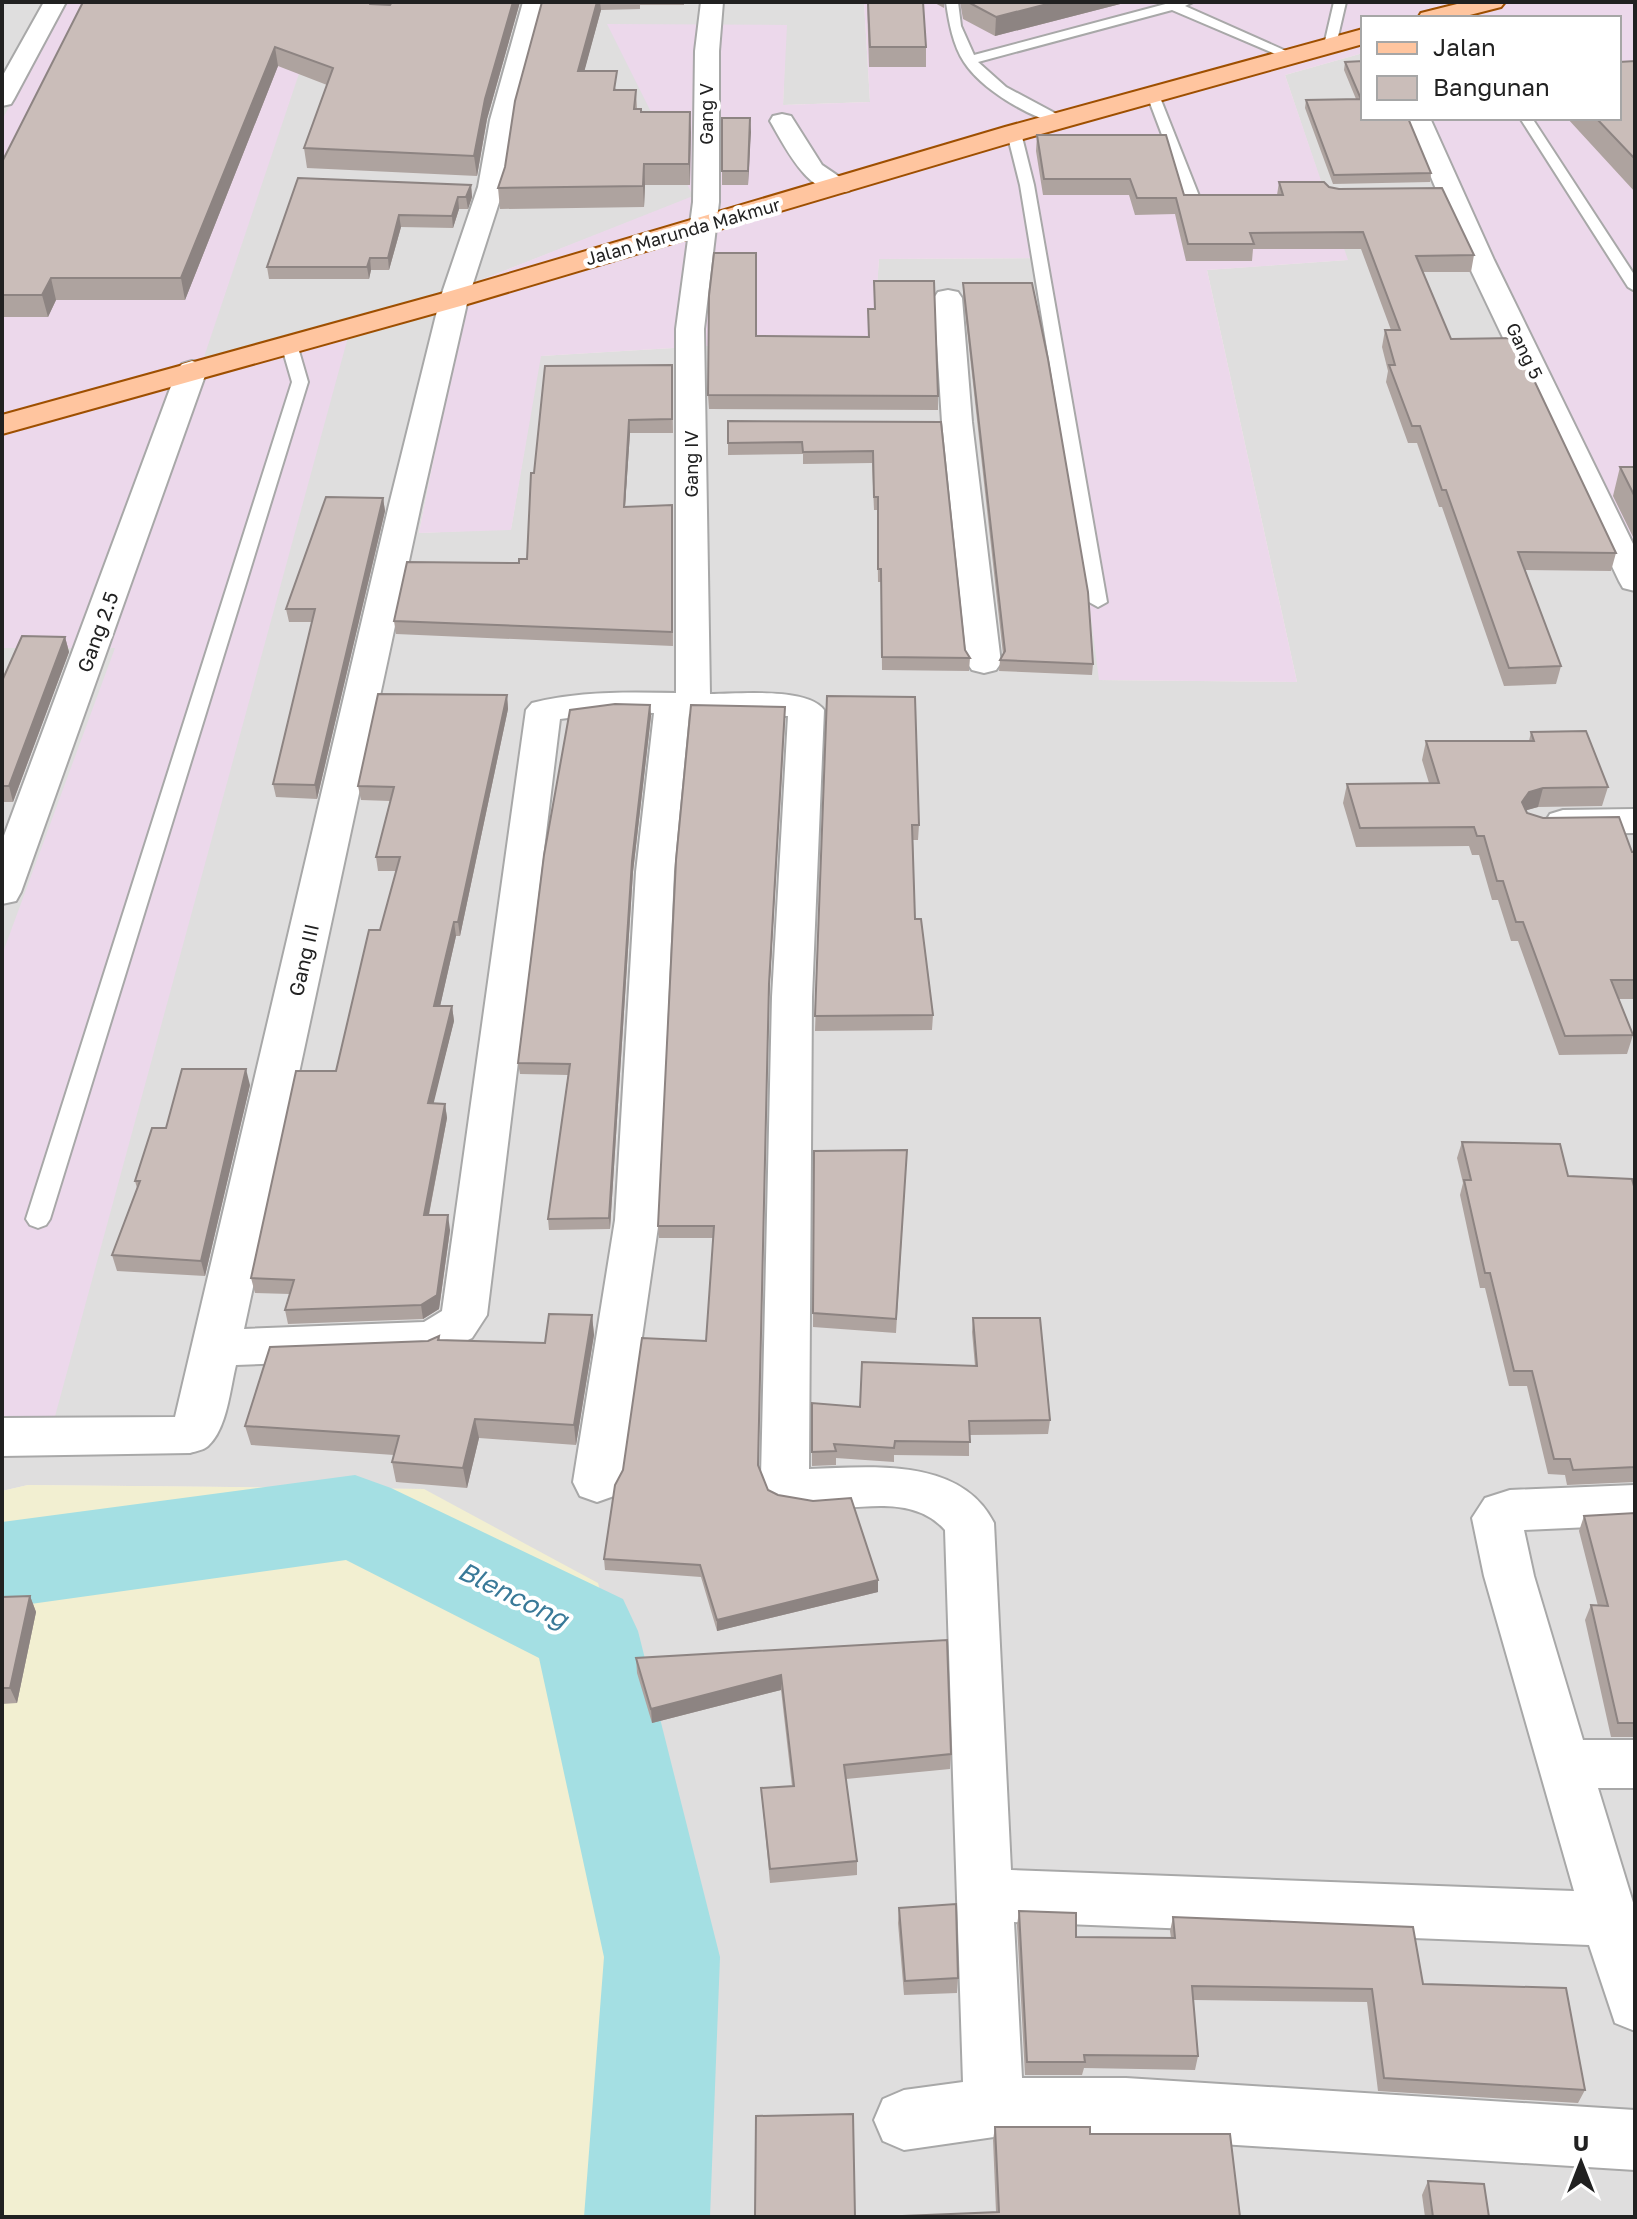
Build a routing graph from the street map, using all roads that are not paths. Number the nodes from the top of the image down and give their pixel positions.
1 (55, 2) edge
2 (534, 2) edge
3 (712, 2) edge
4 (952, 2) edge
5 (1340, 2) edge
6 (1493, 2) edge
7 (1180, 4) edge
8 (1438, 16) edge
9 (1361, 37) edge
10 (1330, 45) junction
11 (1289, 55) junction
12 (969, 60) junction
13 (1153, 95) junction
14 (2, 99) edge
15 (1419, 120) edge
16 (1527, 120) edge
17 (782, 121) dead end
18 (1059, 121) junction
19 (1014, 133) junction
20 (840, 186) junction
21 (1194, 201) edge
22 (704, 227) junction
23 (1635, 287) edge
24 (948, 298) dead end
25 (454, 299) junction
26 (289, 344) junction
27 (192, 370) junction
28 (692, 421) junction
29 (723, 421) dead end
30 (926, 422) edge
31 (957, 422) junction
32 (2, 425) edge
33 (1635, 581) edge
34 (1098, 602) dead end
35 (984, 663) dead end
36 (683, 703) junction
37 (1635, 821) edge
38 (1538, 822) edge
39 (2, 892) edge
40 (38, 1219) dead end
41 (217, 1348) junction
42 (2, 1437) edge
43 (597, 1482) dead end
44 (1635, 1505) edge
45 (1564, 1764) junction
46 (1635, 1764) edge
47 (987, 1895) junction
48 (1608, 1919) junction
49 (1635, 2003) edge
50 (994, 2107) junction
51 (904, 2120) dead end
52 (1635, 2140) edge

1 - 14 street
2 - 25 street, Gang III
3 - 22 street, Gang V
4 - 12 lane
5 - 10 lane
6 - 8 main road
7 - 11 lane
7 - 12 lane
9 - 10 main road, Jalan Marunda Makmur
10 - 11 main road, Jalan Marunda Makmur
11 - 13 main road, Jalan Marunda Makmur
12 - 18 lane
13 - 18 main road, Jalan Marunda Makmur
13 - 21 lane
15 - 33 street, Gang 5
16 - 23 lane
17 - 20 street
18 - 19 main road, Jalan Marunda Makmur
19 - 20 main road, Jalan Marunda Makmur
19 - 34 lane
20 - 22 main road, Jalan Marunda Makmur
22 - 25 main road, Jalan Marunda Makmur
22 - 28 street, Gang IV
24 - 31 street
25 - 26 main road, Jalan Marunda Makmur
25 - 41 street, Gang III
26 - 27 main road, Jalan Marunda Makmur
26 - 40 lane
27 - 32 main road, Jalan Marunda Makmur
27 - 39 street, Gang 2.5
28 - 29 street
28 - 36 street, Gang IV
30 - 31 street
31 - 35 street
36 - 41 street
36 - 43 street, Gang IV
36 - 47 street
37 - 38 street
41 - 42 street, Gang III
44 - 45 street
45 - 46 street
45 - 48 street
47 - 48 street
47 - 50 street
48 - 49 street
50 - 51 street
50 - 52 street

